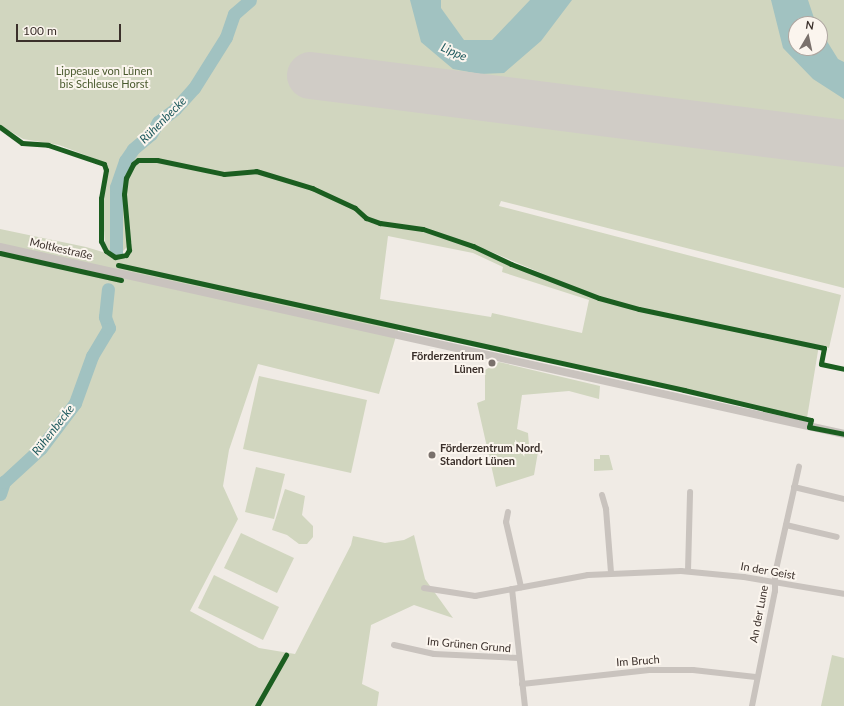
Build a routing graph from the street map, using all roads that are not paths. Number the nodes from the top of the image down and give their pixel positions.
1 (0, 247) edge
2 (844, 434) edge
3 (800, 467) dead end
4 (794, 487) junction
5 (690, 492) dead end
6 (602, 496) dead end
7 (844, 499) edge
8 (508, 512) dead end
9 (786, 525) junction
10 (838, 537) dead end
11 (688, 571) junction
12 (611, 572) junction
13 (775, 583) junction
14 (521, 587) junction
15 (424, 588) dead end
16 (512, 589) junction
17 (844, 594) edge
18 (394, 645) dead end
19 (519, 658) junction
20 (756, 677) junction
21 (522, 684) junction
22 (525, 706) edge
23 (752, 706) edge

1 - 2 street, Moltkestraße
3 - 4 street, An der Lune
4 - 7 street
4 - 9 street, An der Lune
5 - 11 street
6 - 12 street
8 - 14 street
9 - 10 street
9 - 13 street, An der Lune
11 - 12 street, In der Geist
11 - 13 street, In der Geist
12 - 14 street, In der Geist
13 - 17 street, In der Geist
13 - 20 street, An der Lune
14 - 16 street, In der Geist
15 - 16 street, In der Geist
16 - 19 street
18 - 19 street, Im Grünen Grund
19 - 21 street
20 - 21 street, Im Bruch
20 - 23 street, An der Lune
21 - 22 street

